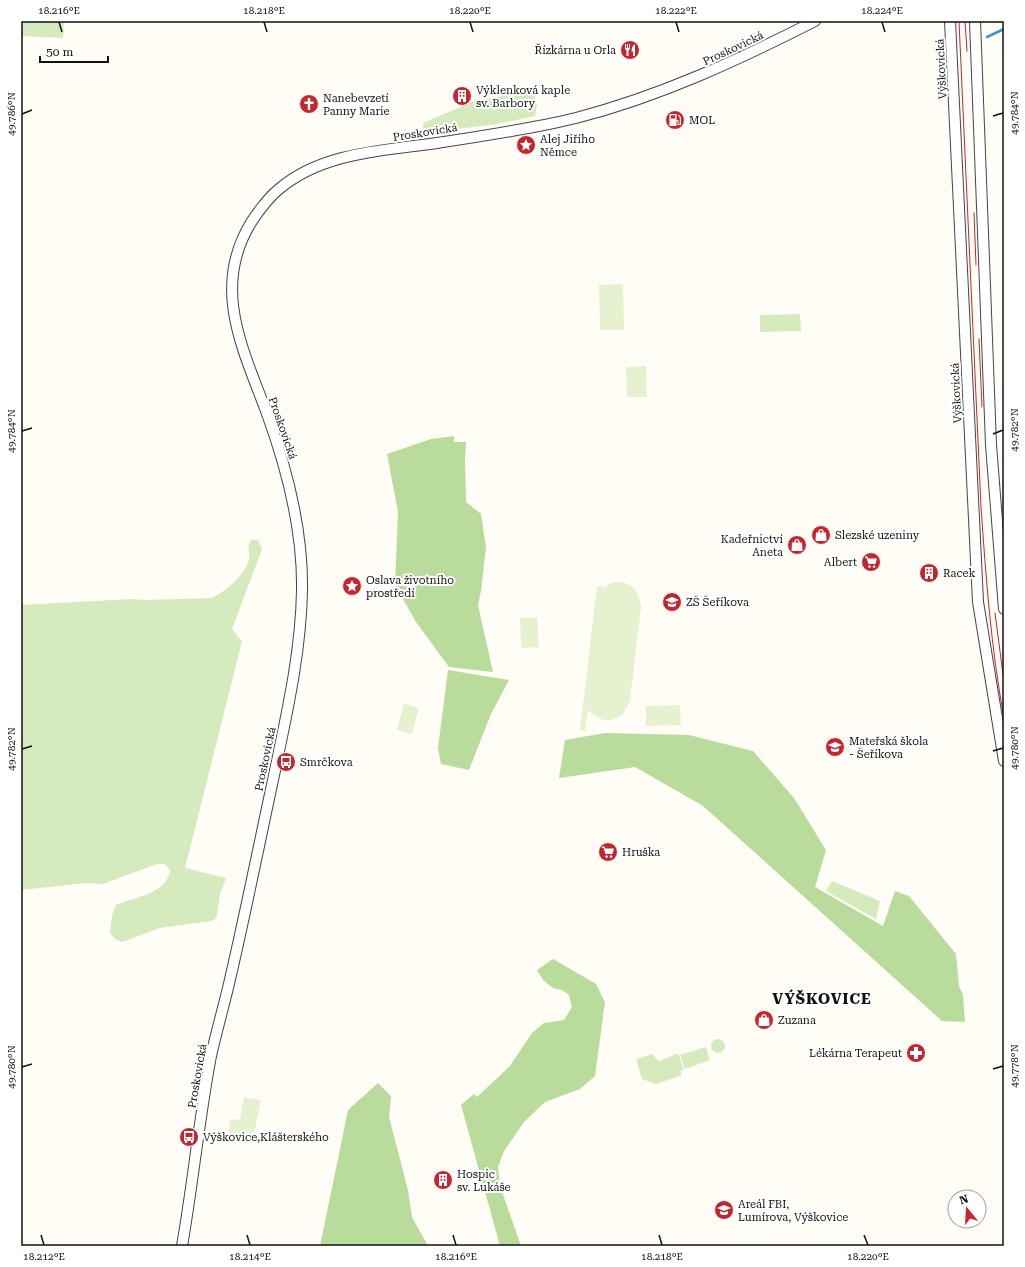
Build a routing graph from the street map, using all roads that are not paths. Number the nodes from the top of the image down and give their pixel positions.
1 (815, 21) edge
2 (950, 21) edge
3 (975, 21) edge
4 (1004, 609) edge
5 (1004, 761) edge
6 (182, 1246) edge

1 - 6 street, Proskovická
2 - 5 street, Výškovická
3 - 4 street

